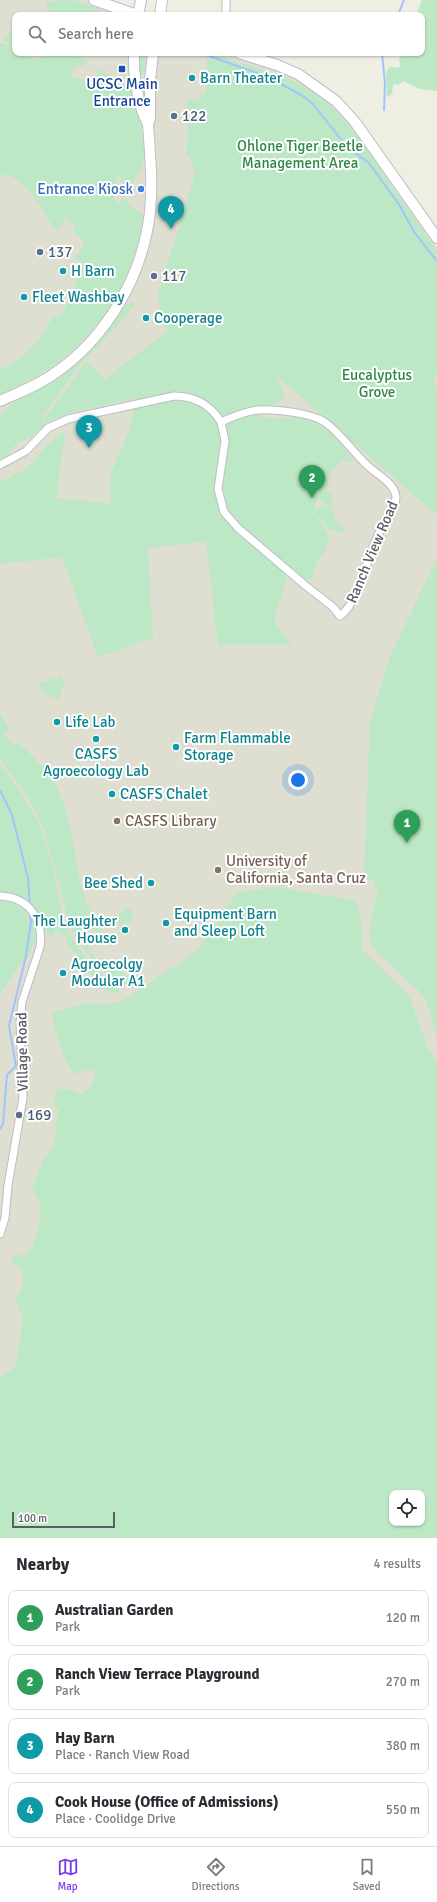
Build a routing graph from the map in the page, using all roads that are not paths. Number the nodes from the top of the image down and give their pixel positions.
1 (94, 0) edge
2 (141, 0) edge
3 (162, 0) edge
4 (226, 0) edge
5 (129, 12) edge
6 (139, 12) edge
7 (160, 12) edge
8 (226, 12) edge
9 (134, 56) edge
10 (153, 56) edge
11 (247, 56) edge
12 (148, 124) junction
13 (437, 238) edge
14 (0, 401) edge
15 (221, 422) junction
16 (0, 465) edge
17 (0, 896) edge
18 (0, 1234) edge

1 - 5 main road
2 - 6 main road
3 - 7 main road
4 - 8 street
9 - 12 main road
10 - 12 main road
11 - 13 main road
12 - 14 main road
15 - 15 street, Ranch View Road
15 - 16 street, Ranch View Road
17 - 18 street, Village Road

